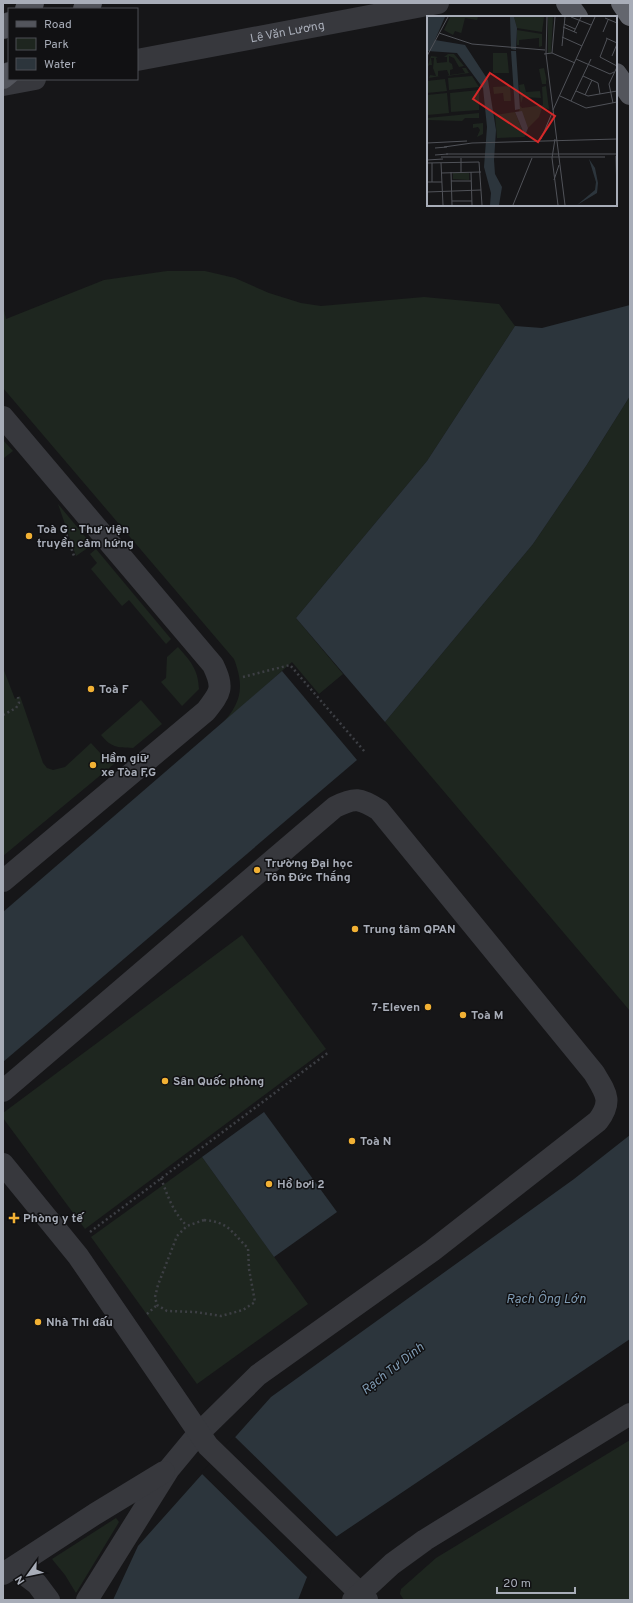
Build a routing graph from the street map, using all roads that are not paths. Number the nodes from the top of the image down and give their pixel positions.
1 (438, 3) edge
2 (567, 3) edge
3 (622, 3) edge
4 (630, 15) edge
5 (576, 16) edge
6 (138, 60) edge
7 (617, 75) edge
8 (30, 80) edge
9 (3, 85) edge
10 (630, 94) edge
11 (3, 417) edge
12 (3, 881) edge
13 (3, 1091) edge
14 (3, 1164) edge
15 (630, 1414) edge
16 (203, 1440) junction
17 (168, 1469) junction
18 (9, 1570) edge
19 (358, 1595) edge
20 (49, 1600) edge
21 (87, 1600) edge

1 - 6 street, Lê Văn Lương
2 - 5 main road
3 - 4 highway
7 - 10 main road
8 - 9 street
11 - 12 street
13 - 16 street
14 - 16 street
15 - 19 street
16 - 17 street
16 - 19 street
17 - 18 street
17 - 21 street
18 - 20 street

